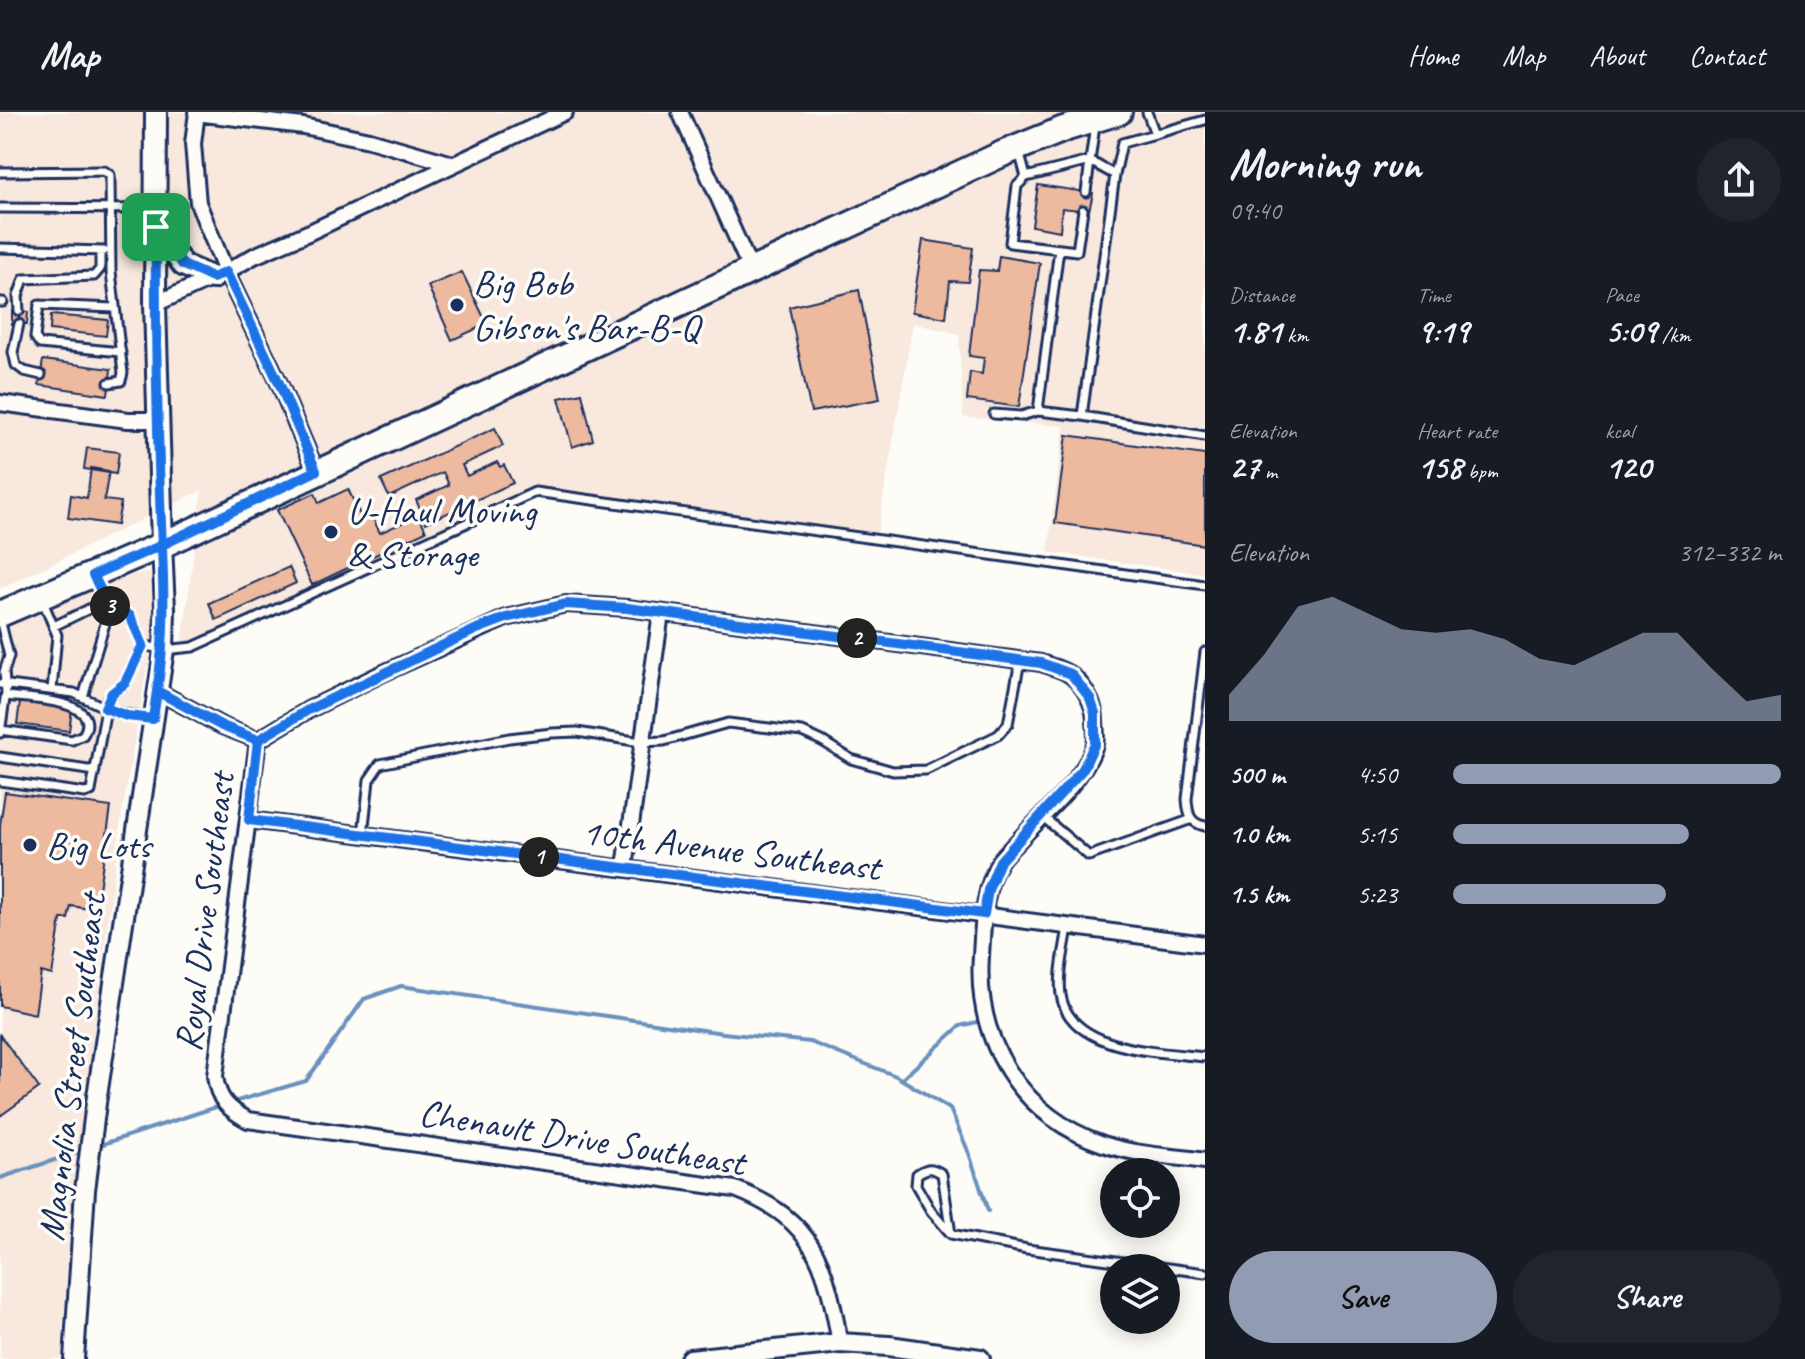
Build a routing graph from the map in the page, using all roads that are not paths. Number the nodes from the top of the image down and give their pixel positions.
1 (156, 112) edge
2 (196, 112) edge
3 (565, 112) edge
4 (680, 112) edge
5 (1147, 112) edge
6 (1103, 114) edge
7 (1205, 120) edge
8 (1155, 134) junction
9 (1018, 147) junction
10 (1090, 161) junction
11 (453, 164) junction
12 (0, 172) edge
13 (1115, 175) junction
14 (1026, 177) junction
15 (1086, 192) dead end
16 (0, 208) edge
17 (111, 209) junction
18 (1083, 210) dead end
19 (156, 218) junction
20 (0, 248) edge
21 (1059, 249) junction
22 (100, 251) junction
23 (111, 251) junction
24 (751, 270) junction
25 (219, 275) junction
26 (155, 304) junction
27 (115, 308) junction
28 (19, 311) dead end
29 (19, 324) dead end
30 (121, 352) junction
31 (41, 375) dead end
32 (109, 383) dead end
33 (0, 403) edge
34 (1038, 411) junction
35 (994, 414) dead end
36 (1082, 416) junction
37 (158, 420) junction
38 (1205, 436) edge
39 (316, 471) junction
40 (162, 545) junction
41 (93, 575) junction
42 (1205, 585) edge
43 (41, 597) junction
44 (108, 604) junction
45 (661, 613) junction
46 (0, 616) edge
47 (54, 626) junction
48 (143, 645) junction
49 (164, 650) junction
50 (1205, 652) edge
51 (1020, 661) junction
52 (2, 672) edge
53 (3, 684) edge
54 (52, 690) junction
55 (157, 691) junction
56 (6, 696) junction
57 (83, 697) junction
58 (105, 708) junction
59 (153, 719) junction
60 (0, 732) edge
61 (258, 740) junction
62 (641, 742) junction
63 (0, 757) edge
64 (95, 771) junction
65 (0, 781) edge
66 (1042, 816) junction
67 (1192, 819) junction
68 (249, 820) junction
69 (1205, 826) edge
70 (363, 835) junction
71 (625, 867) junction
72 (984, 914) junction
73 (1068, 927) junction
74 (1205, 944) edge
75 (1205, 1057) edge
76 (226, 1106) joint
77 (1205, 1161) edge
78 (951, 1234) junction
79 (1205, 1273) edge
80 (839, 1351) edge
81 (699, 1358) edge
82 (74, 1359) edge
83 (980, 1359) edge

1 - 19 main road
2 - 11 street
2 - 25 street
3 - 11 street
4 - 24 street
5 - 8 lane
6 - 9 main road
6 - 10 lane
7 - 8 lane
8 - 13 lane
9 - 14 lane
9 - 24 main road
10 - 13 lane
10 - 14 lane
10 - 15 lane
11 - 25 street
12 - 17 lane
13 - 36 lane
14 - 21 lane
16 - 17 lane
17 - 19 lane
17 - 23 lane
18 - 21 lane
19 - 25 main road
19 - 26 main road
20 - 22 lane
21 - 34 lane
22 - 23 lane
22 - 28 lane
23 - 27 lane
24 - 39 main road
25 - 26 street
25 - 39 street
26 - 37 main road
27 - 30 lane
27 - 30 lane
29 - 31 lane
30 - 32 lane
33 - 37 street
34 - 35 lane
34 - 36 lane
36 - 38 lane
37 - 40 main road
39 - 40 main road
40 - 41 main road
40 - 49 street, Magnolia Street Southeast
41 - 43 main road
41 - 44 lane
42 - 49 lane
43 - 46 main road
43 - 47 lane
44 - 47 lane
44 - 48 lane
44 - 57 lane
45 - 51 street
45 - 61 street
45 - 62 street
46 - 52 lane
47 - 54 lane
48 - 49 lane
48 - 58 lane
49 - 55 street, Magnolia Street Southeast
50 - 67 lane
51 - 62 lane
51 - 66 street
52 - 53 lane
53 - 54 lane
53 - 56 lane
54 - 57 lane
55 - 59 street, Magnolia Street Southeast
55 - 61 street, Royal Drive Southeast
56 - 60 lane
56 - 60 lane
57 - 58 lane
58 - 59 lane
58 - 64 lane
59 - 82 street, Magnolia Street Southeast
61 - 68 street, Royal Drive Southeast
62 - 70 lane
62 - 71 street
63 - 64 lane
64 - 65 lane
66 - 67 lane
66 - 72 street
67 - 69 lane
68 - 70 street, 10th Avenue Southeast
68 - 76 street, Royal Drive Southeast
70 - 71 street, 10th Avenue Southeast
71 - 72 street, 10th Avenue Southeast
72 - 73 street, 10th Avenue Southeast
72 - 77 street
73 - 74 street, 10th Avenue Southeast
73 - 75 lane
76 - 80 street, Chenault Drive Southeast
78 - 78 lane
78 - 79 lane
80 - 81 street
80 - 83 street

